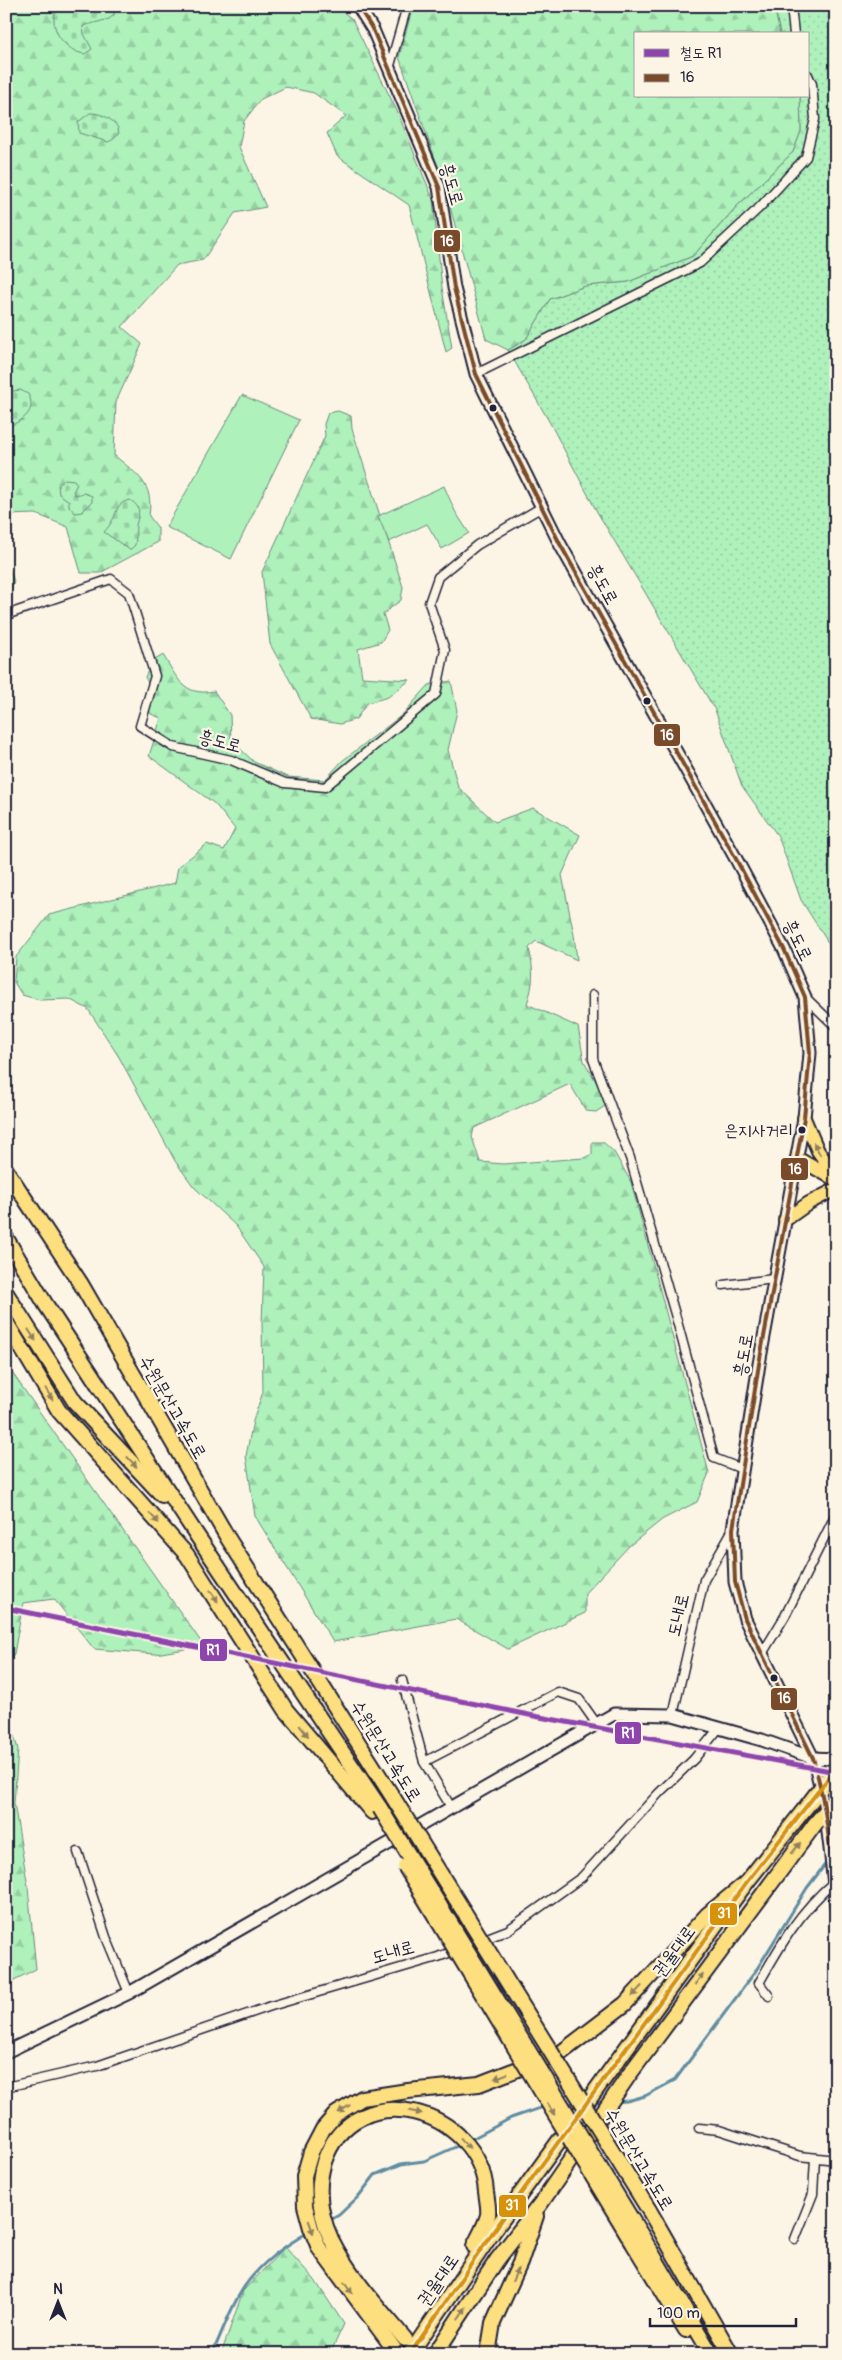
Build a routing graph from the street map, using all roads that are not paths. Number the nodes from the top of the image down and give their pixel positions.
1 (358, 6) edge
2 (408, 6) edge
3 (791, 6) edge
4 (794, 32) edge
5 (389, 69) junction
6 (810, 80) edge
7 (476, 374) junction
8 (542, 507) junction
9 (6, 615) edge
10 (594, 995) dead end
11 (805, 997) junction
12 (836, 1028) edge
13 (804, 1118) junction
14 (797, 1158) junction
15 (6, 1170) edge
16 (836, 1176) edge
17 (836, 1180) edge
18 (836, 1189) edge
19 (785, 1220) junction
20 (6, 1238) edge
21 (774, 1279) junction
22 (723, 1285) dead end
23 (6, 1293) edge
24 (6, 1322) edge
25 (742, 1469) junction
26 (836, 1514) edge
27 (733, 1529) junction
28 (198, 1536) junction
29 (762, 1654) junction
30 (402, 1680) dead end
31 (673, 1715) junction
32 (596, 1724) junction
33 (719, 1728) junction
34 (813, 1758) junction
35 (836, 1759) edge
36 (424, 1762) junction
37 (836, 1768) edge
38 (836, 1799) edge
39 (450, 1807) junction
40 (376, 1810) junction
41 (78, 1852) dead end
42 (833, 1879) junction
43 (746, 1883) junction
44 (836, 1906) edge
45 (129, 1993) junction
46 (768, 1996) dead end
47 (6, 2052) edge
48 (6, 2087) edge
49 (699, 2128) dead end
50 (815, 2158) junction
51 (836, 2160) edge
52 (541, 2203) junction
53 (638, 2240) junction
54 (795, 2240) dead end
55 (435, 2318) junction
56 (406, 2339) dead end
57 (404, 2353) edge
58 (435, 2354) edge
59 (488, 2354) edge
60 (701, 2354) edge
61 (711, 2354) edge
62 (731, 2354) edge

1 - 5 street, 흥도로
2 - 5 street
3 - 4 street
5 - 7 street, 흥도로
6 - 7 street
7 - 8 street, 흥도로
8 - 9 street, 흥도로
8 - 11 street, 흥도로
10 - 25 street
11 - 12 street
11 - 13 street, 흥도로
13 - 14 street, 흥도로
16 -> 13 main road
14 - 17 main road
14 - 19 street, 흥도로
15 - 62 highway, 수원문산고속도로, bridge
18 - 19 main road
19 - 21 street, 흥도로
20 - 28 highway, 수원문산고속도로
21 - 22 street
21 - 25 street, 흥도로
23 -> 28 highway
24 -> 40 highway
25 - 27 street, 흥도로
26 - 29 street
27 - 29 street, 흥도로
27 - 31 street, 도내로
28 - 40 highway, 수원문산고속도로
29 - 34 street, 흥도로
30 - 36 street
31 - 32 street
31 - 33 street
32 - 36 street
32 - 39 street
33 - 34 street
33 - 48 street, 도내로
34 - 35 street
34 - 42 street, 흥도로
36 - 39 street
37 - 43 highway, 권율대로, bridge
52 -> 38 highway, 권율대로, bridge
39 - 45 street
40 - 53 highway, 수원문산고속도로, bridge
41 - 45 street
42 - 44 street, 흥도로
42 - 46 street
43 - 55 highway, 권율대로, bridge
43 -> 57 highway
45 - 47 street
49 - 50 street
50 - 51 street
50 - 54 street
58 -> 52 highway
59 -> 52 highway
53 - 60 highway
53 - 61 highway, 수원문산고속도로
56 -> 55 highway
55 - 57 highway, 권율대로

